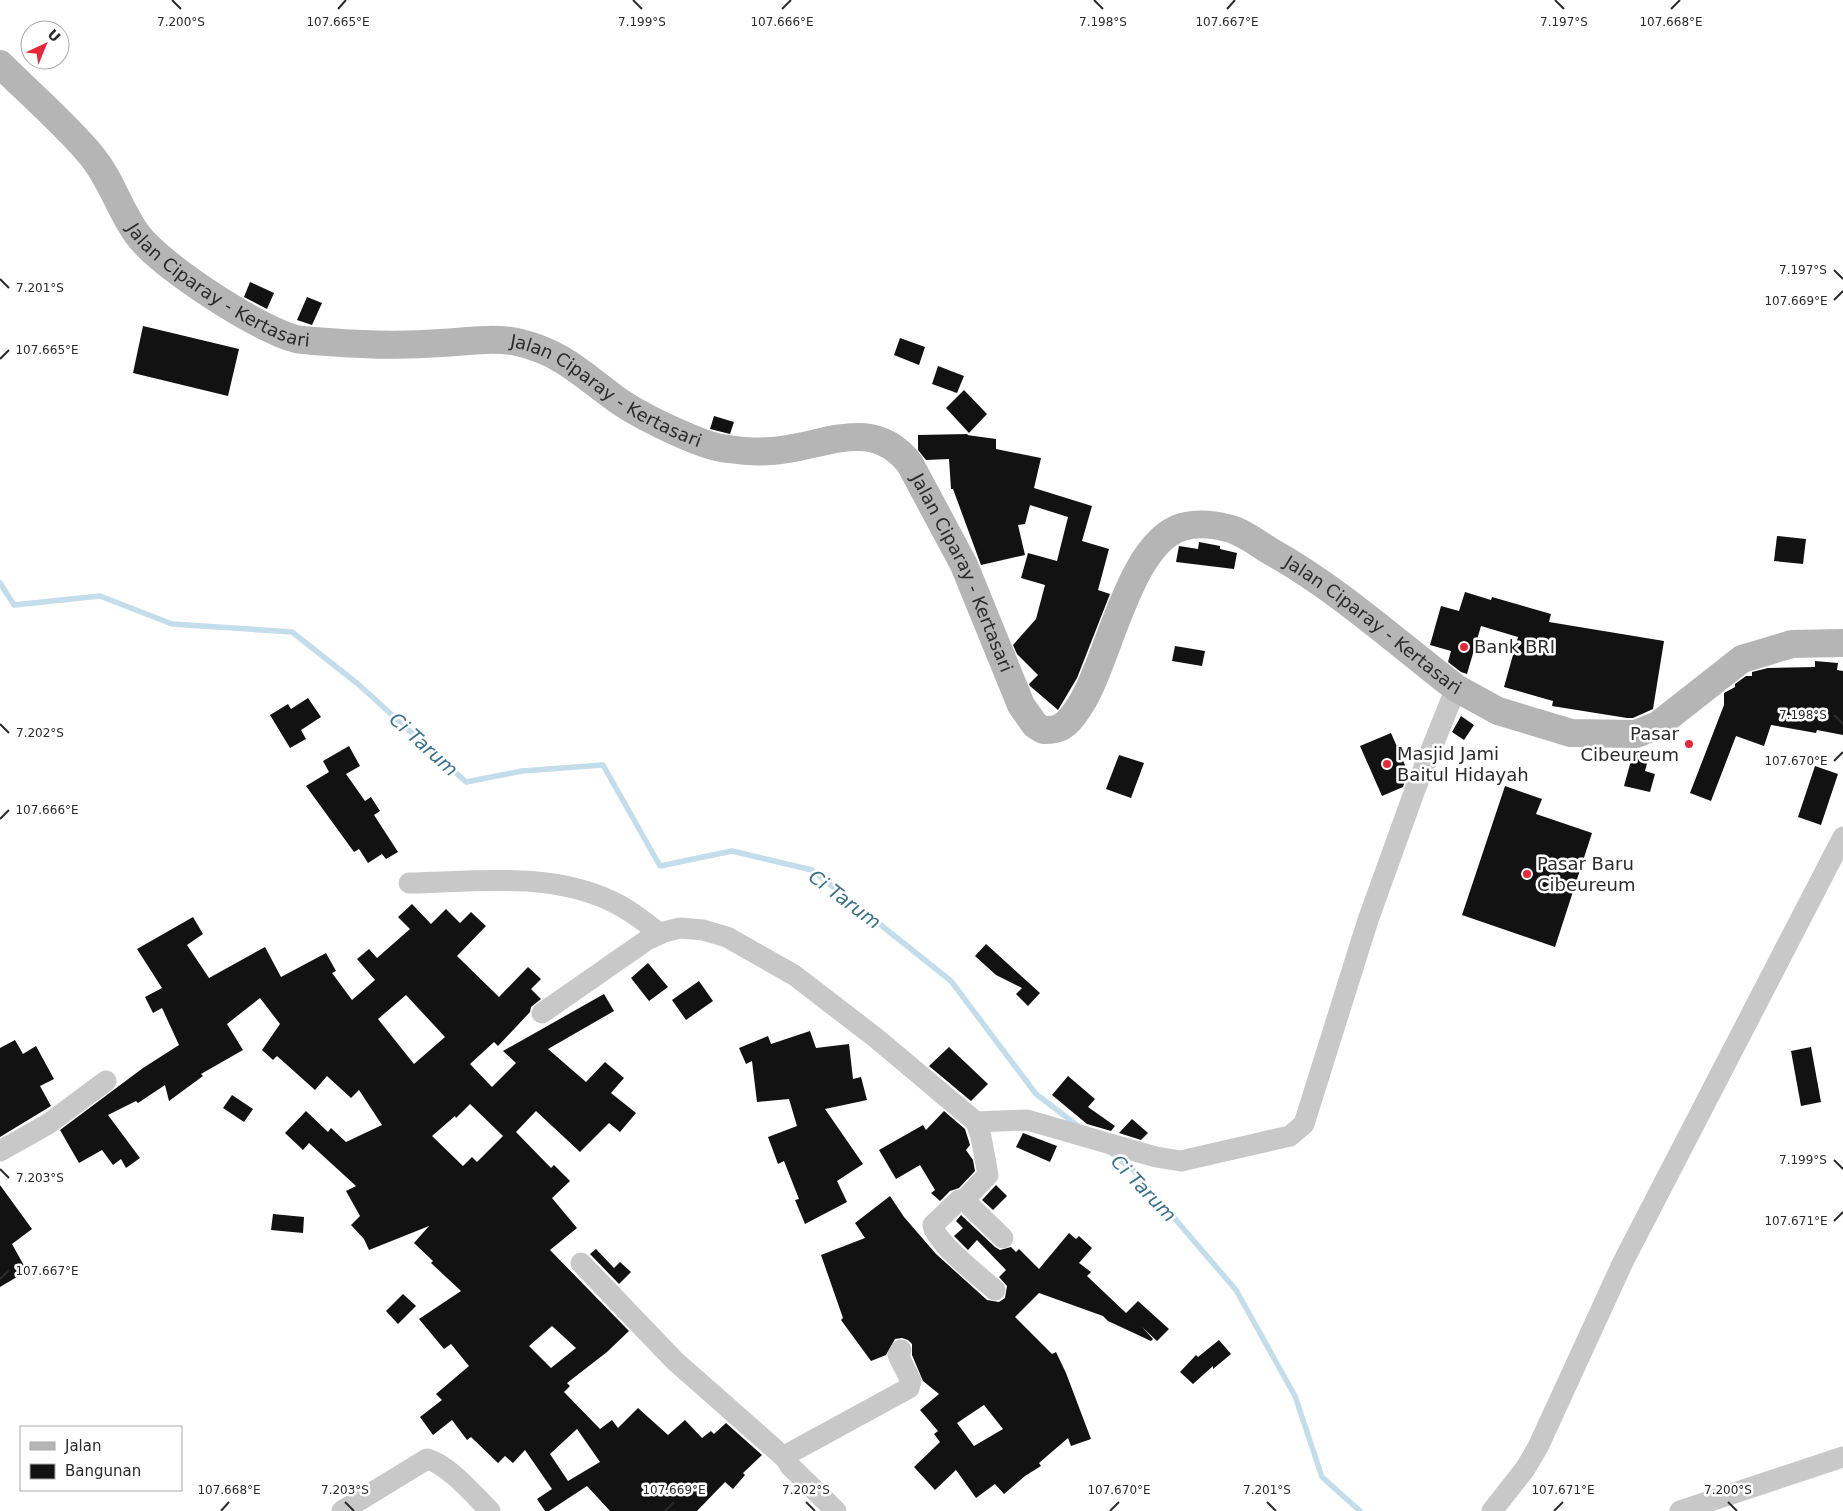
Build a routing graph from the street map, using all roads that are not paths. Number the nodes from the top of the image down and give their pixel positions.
1 (0, 64) edge
2 (1843, 643) edge
3 (1456, 688) junction
4 (1843, 837) edge
5 (409, 883) dead end
6 (660, 934) junction
7 (542, 1013) dead end
8 (106, 1081) dead end
9 (976, 1122) junction
10 (0, 1151) edge
11 (964, 1200) junction
12 (1003, 1238) dead end
13 (581, 1263) dead end
14 (995, 1290) dead end
15 (901, 1350) dead end
16 (1843, 1457) edge
17 (786, 1460) junction
18 (1514, 1482) junction
19 (342, 1511) edge
20 (490, 1511) edge
21 (836, 1511) edge
22 (1492, 1511) edge
23 (1506, 1511) edge
24 (1680, 1511) edge

1 - 3 main road, Jalan Ciparay - Kertasari
2 - 3 main road, Jalan Ciparay - Kertasari
3 - 9 street
4 - 18 street
5 - 6 street
6 - 7 street
6 - 9 street
8 - 10 street
9 - 11 street
11 - 12 street
11 - 14 street
13 - 17 street
15 - 17 street
16 - 24 street
17 - 21 street
18 - 22 street
18 - 23 street
19 - 20 street

